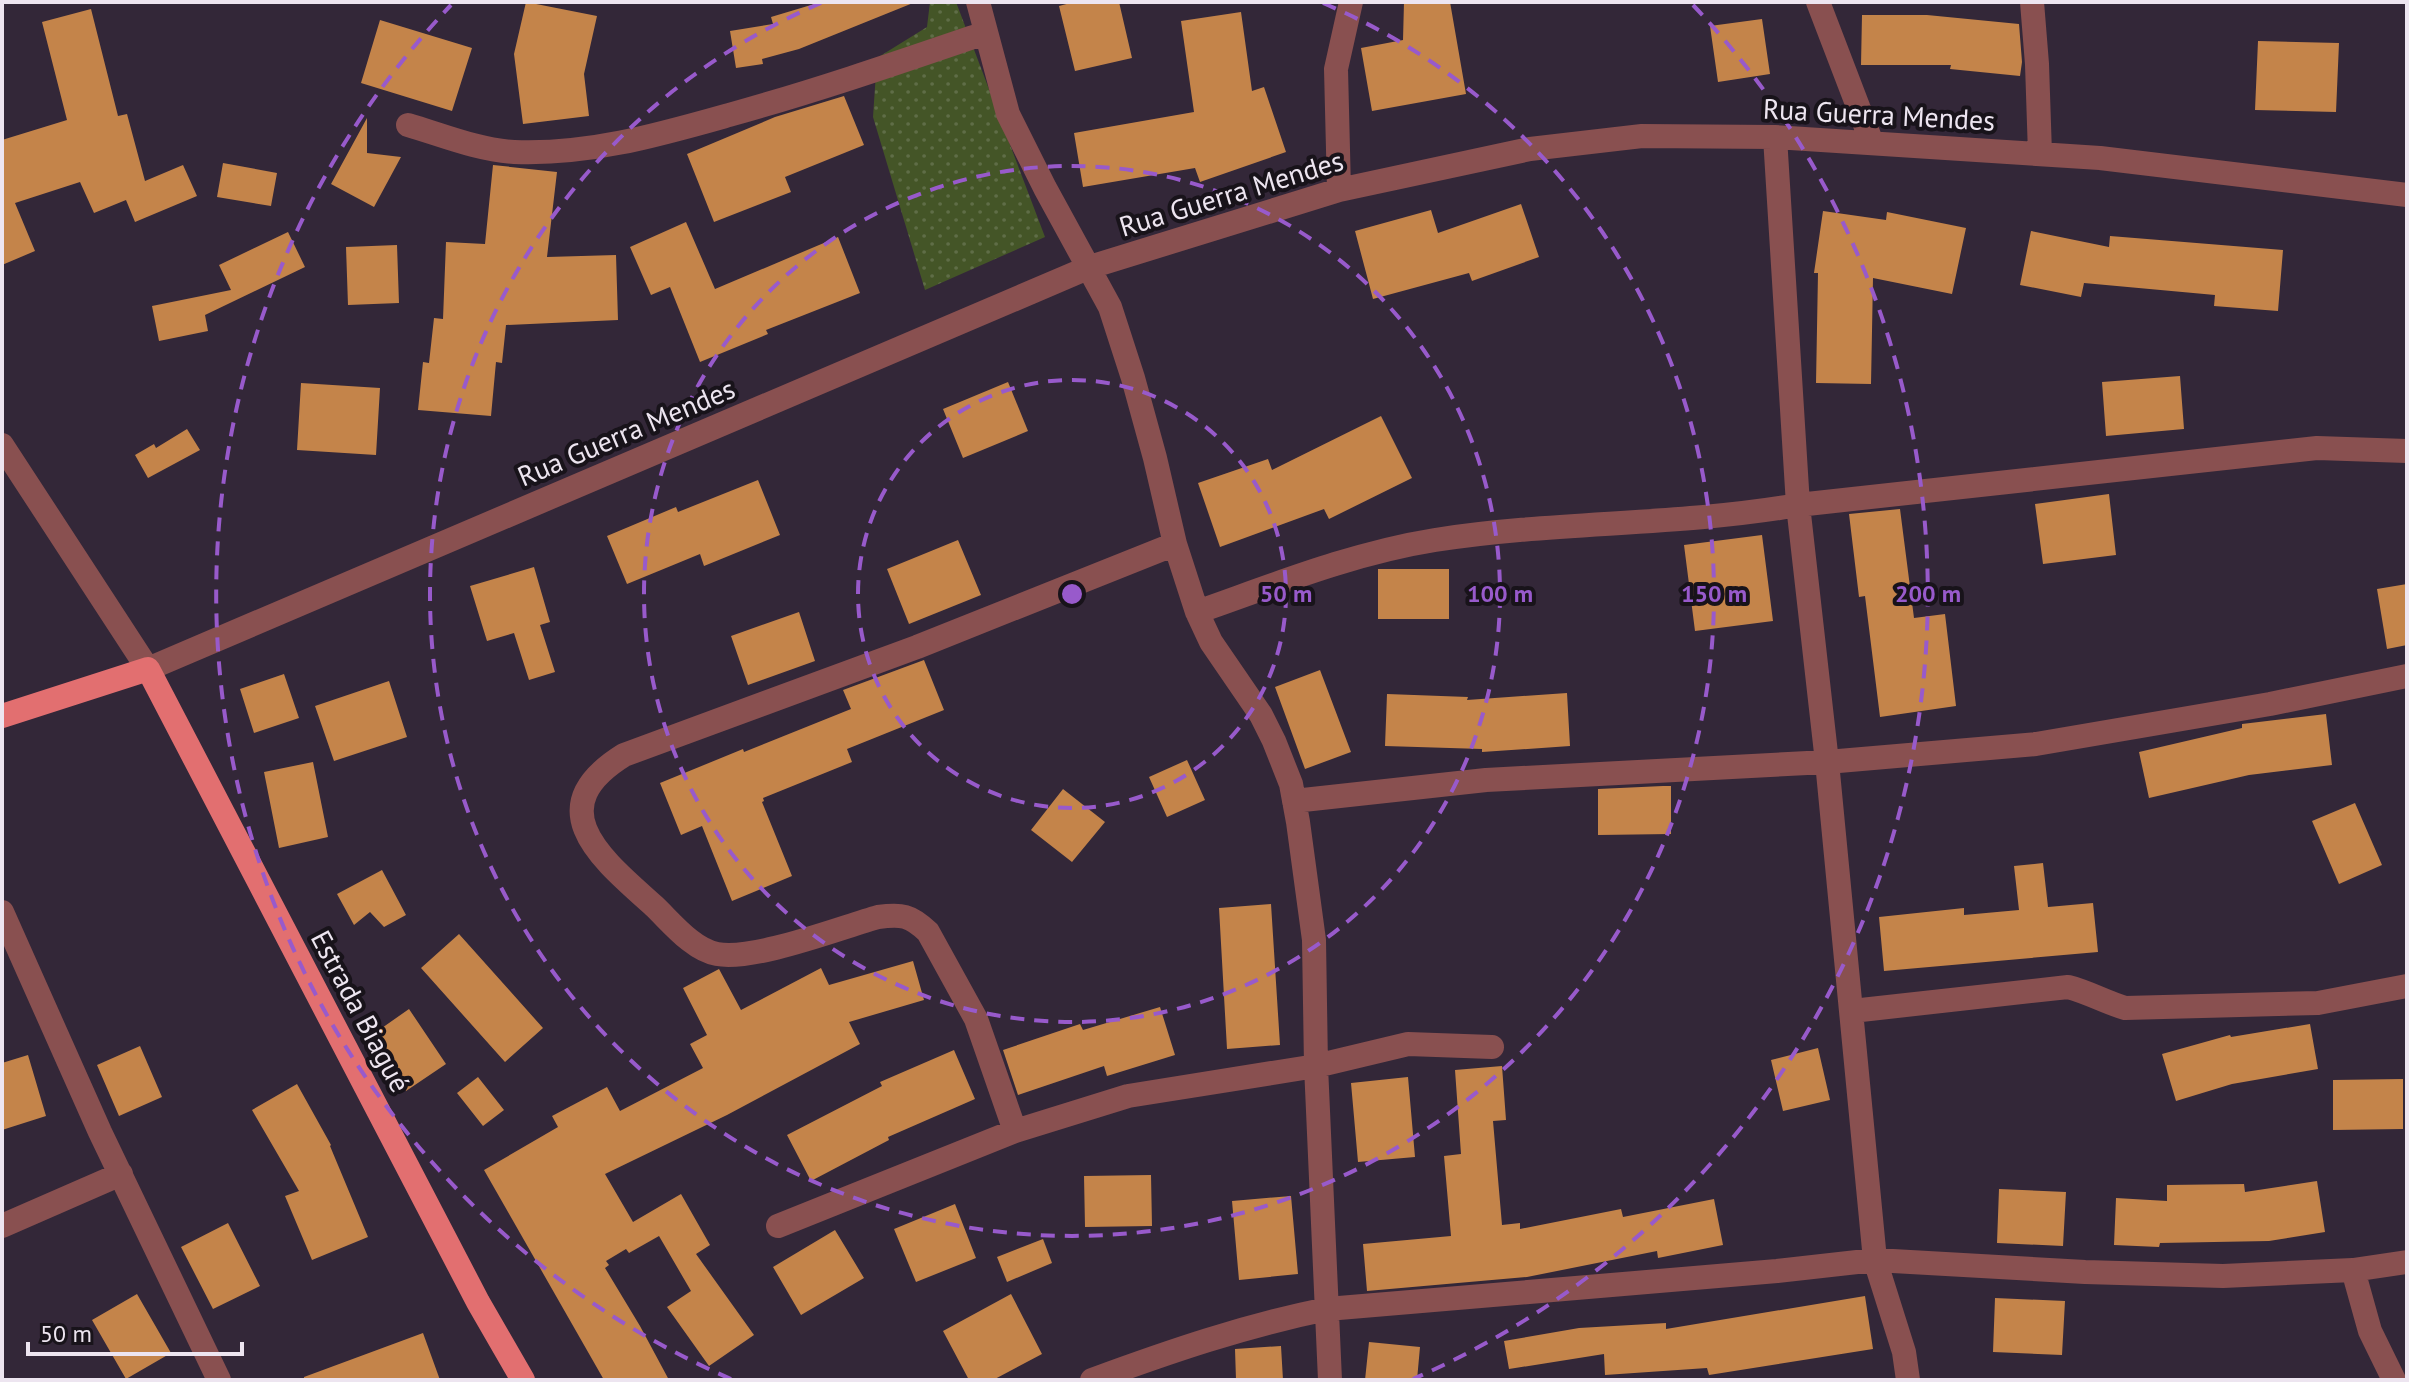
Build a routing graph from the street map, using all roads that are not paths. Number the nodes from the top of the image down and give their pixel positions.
1 (978, 2) edge
2 (1351, 2) edge
3 (1818, 2) edge
4 (2032, 2) edge
5 (985, 33) junction
6 (408, 125) dead end
7 (1775, 137) junction
8 (1872, 143) junction
9 (2040, 154) junction
10 (1339, 190) junction
11 (2407, 195) edge
12 (1090, 267) junction
13 (2, 445) edge
14 (2407, 451) edge
15 (1798, 505) junction
16 (1175, 544) junction
17 (1197, 612) junction
18 (148, 669) junction
19 (2407, 676) edge
20 (2, 716) edge
21 (1827, 762) junction
22 (1294, 801) junction
23 (4, 920) edge
24 (2407, 986) edge
25 (1852, 1011) junction
26 (1492, 1047) dead end
27 (1316, 1066) junction
28 (1015, 1131) junction
29 (121, 1174) junction
30 (2, 1226) edge
31 (778, 1226) dead end
32 (1875, 1260) junction
33 (2407, 1262) edge
34 (2353, 1270) junction
35 (1327, 1309) junction
36 (219, 1380) edge
37 (523, 1380) edge
38 (1092, 1380) edge
39 (1330, 1380) edge
40 (1908, 1380) edge
41 (2394, 1380) edge

1 - 5 street
2 - 10 street
3 - 8 street
4 - 9 street
5 - 6 street
5 - 12 street
7 - 8 street, Rua Guerra Mendes
7 - 10 street, Rua Guerra Mendes
7 - 15 street
8 - 9 street, Rua Guerra Mendes
9 - 11 street, Rua Guerra Mendes
10 - 12 street, Rua Guerra Mendes
12 - 16 street
12 - 18 street, Rua Guerra Mendes
13 - 18 street
14 - 15 street
15 - 17 street
15 - 21 street
16 - 17 street
16 - 28 street
17 - 22 street
18 - 20 main road
18 - 37 main road, Estrada Biagué
19 - 21 street
21 - 22 street
21 - 25 street
22 - 27 street
23 - 29 street
24 - 25 street
25 - 32 street
26 - 27 street
27 - 28 street
27 - 35 street
28 - 31 street
29 - 30 street
29 - 36 street
32 - 34 street
32 - 35 street
32 - 40 street
33 - 34 street
34 - 41 street
35 - 38 street
35 - 39 street

